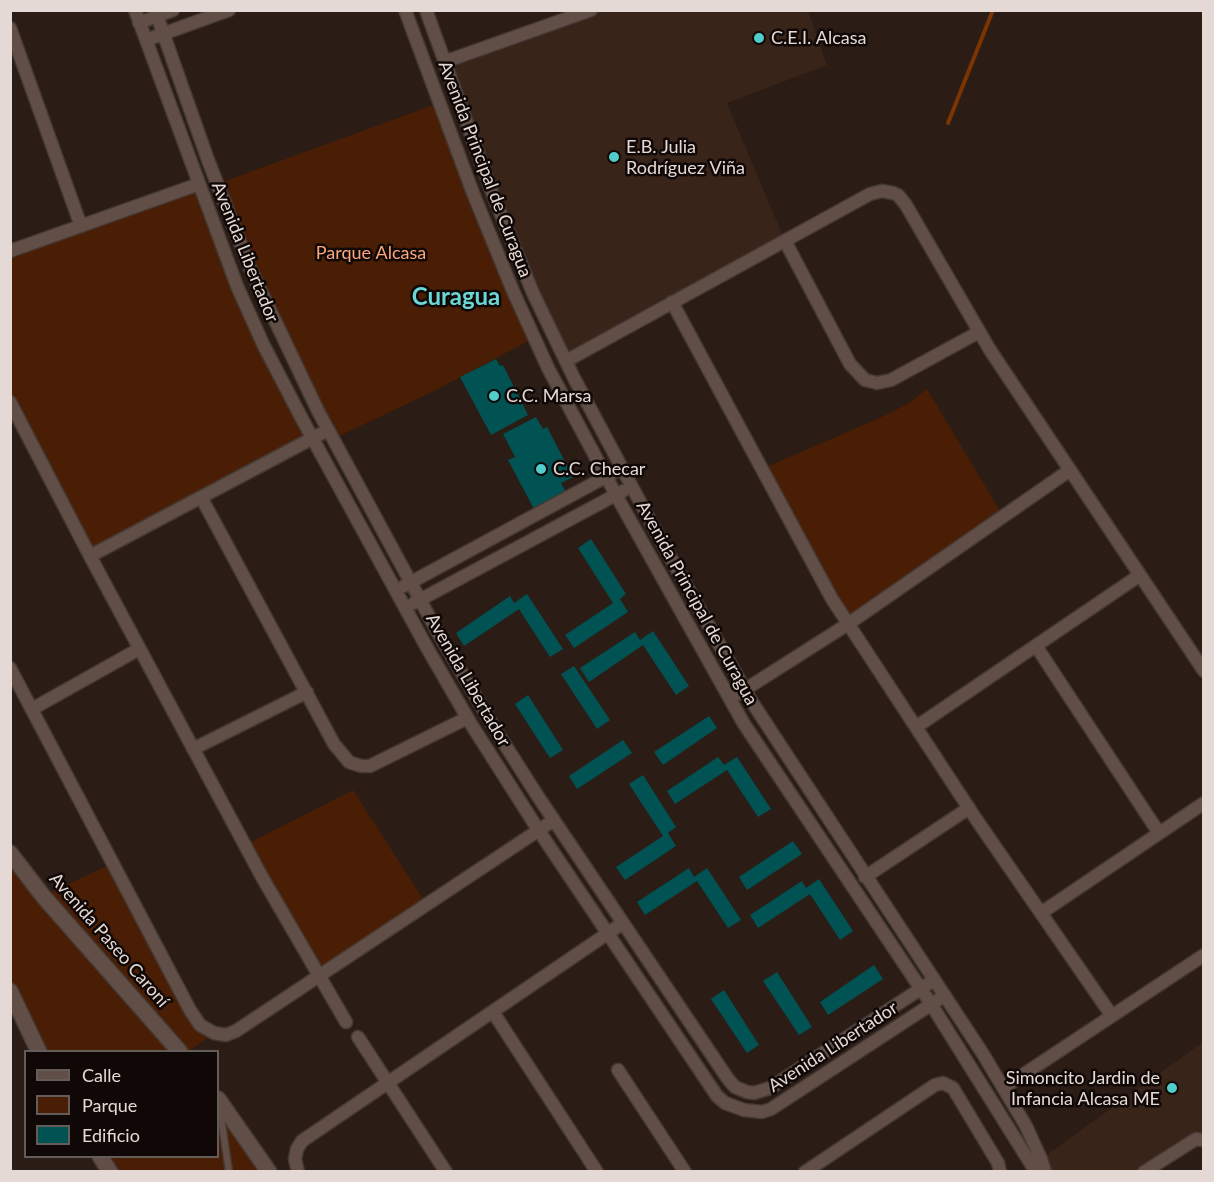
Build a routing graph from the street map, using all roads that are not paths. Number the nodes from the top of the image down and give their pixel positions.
1 (173, 10) edge
2 (229, 10) edge
3 (405, 10) edge
4 (426, 10) edge
5 (591, 10) edge
6 (156, 13) edge
7 (558, 16) edge
8 (137, 17) edge
9 (10, 28) edge
10 (163, 34) junction
11 (146, 40) junction
12 (444, 62) junction
13 (199, 184) junction
14 (81, 226) junction
15 (785, 241) junction
16 (10, 251) edge
17 (672, 302) junction
18 (979, 332) junction
19 (566, 361) junction
20 (10, 402) edge
21 (328, 430) junction
22 (312, 438) junction
23 (622, 468) junction
24 (1070, 470) junction
25 (606, 477) junction
26 (632, 486) junction
27 (616, 495) junction
28 (201, 497) junction
29 (90, 556) junction
30 (1140, 575) junction
31 (410, 582) junction
32 (396, 590) junction
33 (420, 600) junction
34 (405, 608) junction
35 (848, 624) junction
36 (1036, 646) junction
37 (139, 648) junction
38 (10, 668) edge
39 (1203, 671) edge
40 (744, 690) junction
41 (307, 692) junction
42 (729, 699) junction
43 (32, 709) junction
44 (467, 718) junction
45 (916, 727) junction
46 (193, 749) junction
47 (1203, 803) edge
48 (969, 808) junction
49 (554, 820) junction
50 (539, 831) junction
51 (1159, 833) junction
52 (10, 853) edge
53 (865, 877) junction
54 (1041, 913) junction
55 (623, 923) junction
56 (608, 933) junction
57 (1203, 955) edge
58 (318, 976) junction
59 (934, 980) junction
60 (920, 989) junction
61 (10, 991) edge
62 (944, 996) junction
63 (931, 1004) junction
64 (493, 1012) junction
65 (1112, 1016) junction
66 (346, 1022) dead end
67 (358, 1037) dead end
68 (38, 1050) edge
69 (178, 1050) edge
70 (618, 1070) dead end
71 (388, 1083) junction
72 (1003, 1088) junction
73 (219, 1100) edge
74 (219, 1105) edge
75 (1200, 1140) edge
76 (101, 1158) edge
77 (110, 1172) edge
78 (230, 1172) edge
79 (269, 1172) edge
80 (298, 1172) edge
81 (446, 1172) edge
82 (597, 1172) edge
83 (685, 1172) edge
84 (805, 1172) edge
85 (1000, 1172) edge
86 (1036, 1172) edge
87 (1045, 1172) edge
88 (1144, 1172) edge

1 - 6 street
2 - 10 street
3 - 25 street, Avenida Principal de Curagua
4 - 12 street, Avenida Principal de Curagua
5 - 7 street
6 - 8 street
6 - 10 street, Avenida Libertador
7 - 12 street
8 - 11 street, Avenida Libertador
9 - 14 street
10 - 11 street
10 - 21 street, Avenida Libertador
11 - 13 street, Avenida Libertador
12 - 19 street, Avenida Principal de Curagua
13 - 14 street
13 - 22 street, Avenida Libertador
14 - 16 street
15 - 17 street
15 - 18 street
15 - 18 street
17 - 19 street
17 - 35 street
18 - 24 street
19 - 23 street, Avenida Principal de Curagua
20 - 29 street
21 - 22 street
21 - 31 street, Avenida Libertador
22 - 28 street
22 - 32 street, Avenida Libertador
23 - 25 street
23 - 26 street, Avenida Principal de Curagua
24 - 30 street
24 - 35 street
25 - 27 street, Avenida Principal de Curagua
25 - 31 street
26 - 27 street
26 - 40 street, Avenida Principal de Curagua
27 - 33 street
27 - 42 street, Avenida Principal de Curagua
28 - 29 street
28 - 41 street
29 - 37 street
30 - 36 street
30 - 39 street
31 - 32 street
31 - 33 street, Avenida Libertador
32 - 34 street, Avenida Libertador
33 - 34 street
33 - 49 street, Avenida Libertador
34 - 44 street, Avenida Libertador
35 - 40 street
35 - 45 street
36 - 45 street
36 - 51 street
37 - 43 street
37 - 46 street
38 - 43 street
40 - 42 street
40 - 53 street, Avenida Principal de Curagua
41 - 44 street
41 - 46 street
42 - 60 street, Avenida Principal de Curagua
43 - 58 street
44 - 50 street, Avenida Libertador
45 - 48 street
46 - 58 street
47 - 51 street
48 - 53 street
48 - 54 street
49 - 50 street
49 - 55 street, Avenida Libertador
50 - 56 street, Avenida Libertador
50 - 58 street
51 - 54 street
52 - 69 street, Avenida Paseo Caroní
53 - 59 street, Avenida Principal de Curagua
54 - 65 street
55 - 56 street
55 - 60 street, Avenida Libertador
56 - 63 street, Avenida Libertador
56 - 64 street
57 - 65 street
58 - 66 street
59 - 60 street, Avenida Libertador
59 - 62 street, Avenida Principal de Curagua
60 - 63 street, Avenida Principal de Curagua
61 - 68 street
62 - 63 street, Avenida Libertador
62 - 72 street, Avenida Principal de Curagua
63 - 86 street, Avenida Principal de Curagua
64 - 71 street
64 - 82 street
65 - 72 street
67 - 71 street
70 - 83 street
71 - 80 street
71 - 81 street
72 - 87 street, Avenida Principal de Curagua
73 - 79 street
74 - 78 lane
75 - 88 street
76 - 77 street
84 - 85 street

